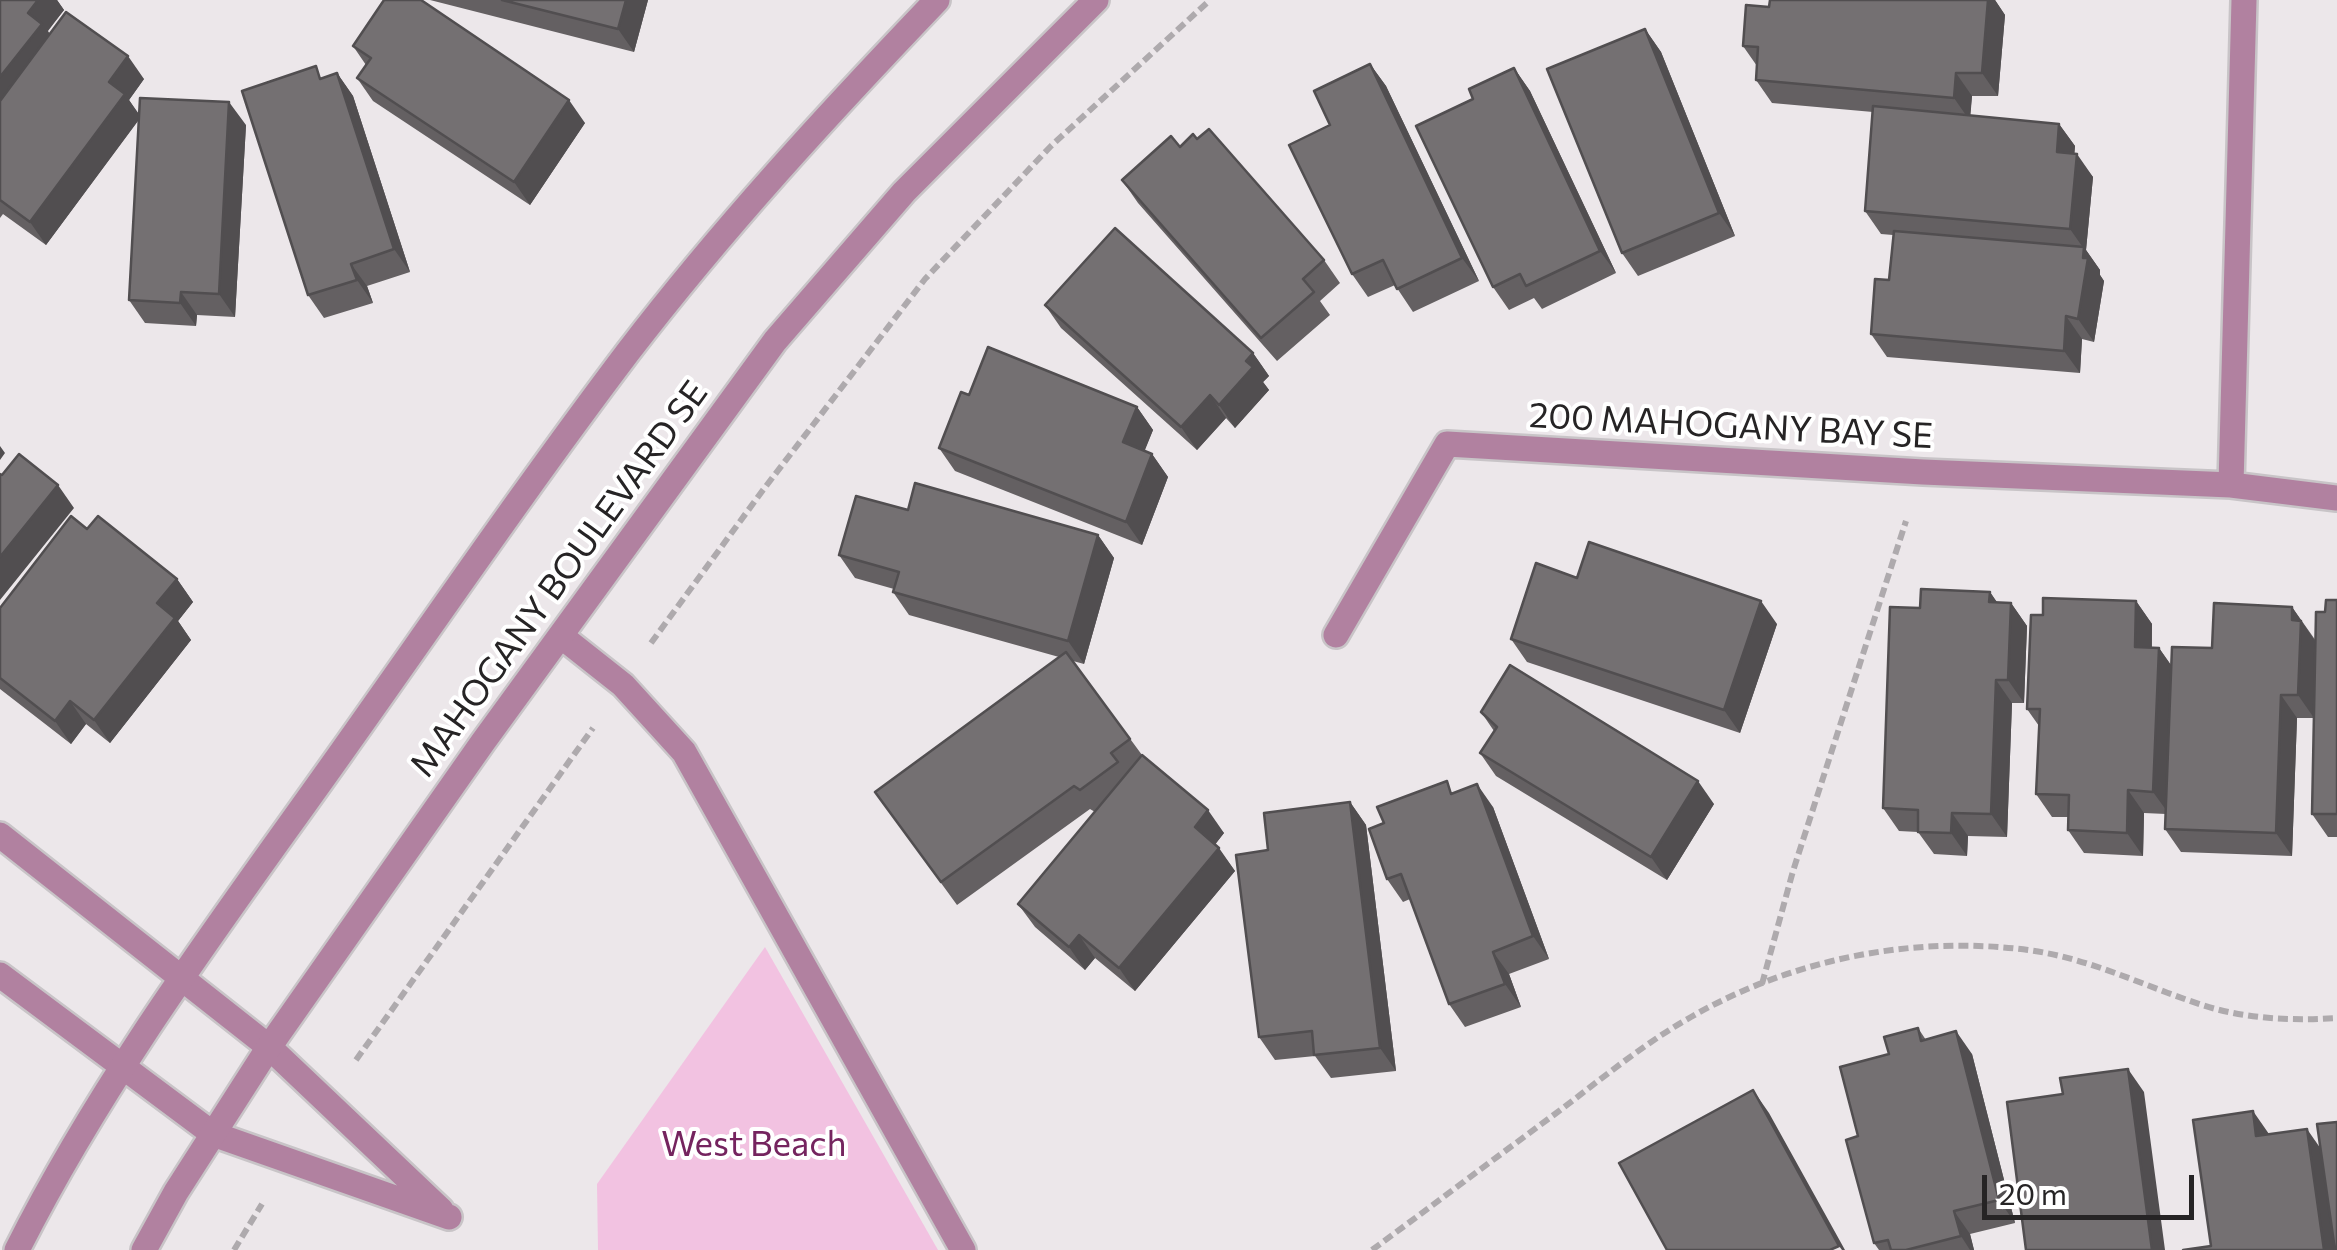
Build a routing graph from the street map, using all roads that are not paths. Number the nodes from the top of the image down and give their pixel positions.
1 (938, 0) edge
2 (1096, 0) edge
3 (2244, 0) edge
4 (2231, 485) junction
5 (2337, 498) edge
6 (1336, 634) dead end
7 (561, 636) junction
8 (0, 835) edge
9 (0, 975) edge
10 (182, 977) junction
11 (269, 1047) junction
12 (122, 1068) junction
13 (213, 1134) junction
14 (17, 1250) edge
15 (144, 1250) edge
16 (963, 1250) edge

1 - 10 street
2 - 7 street, MAHOGANY BOULEVARD SE
3 - 4 street
4 - 5 street, 200 MAHOGANY BAY SE
4 - 6 street, 200 MAHOGANY BAY SE
7 - 11 street, MAHOGANY BOULEVARD SE
7 - 16 street
8 - 10 street
9 - 12 street
10 - 11 street
10 - 12 street
11 - 13 street, MAHOGANY BOULEVARD SE
11 - 13 street
12 - 13 street
12 - 14 street
13 - 15 street, MAHOGANY BOULEVARD SE

